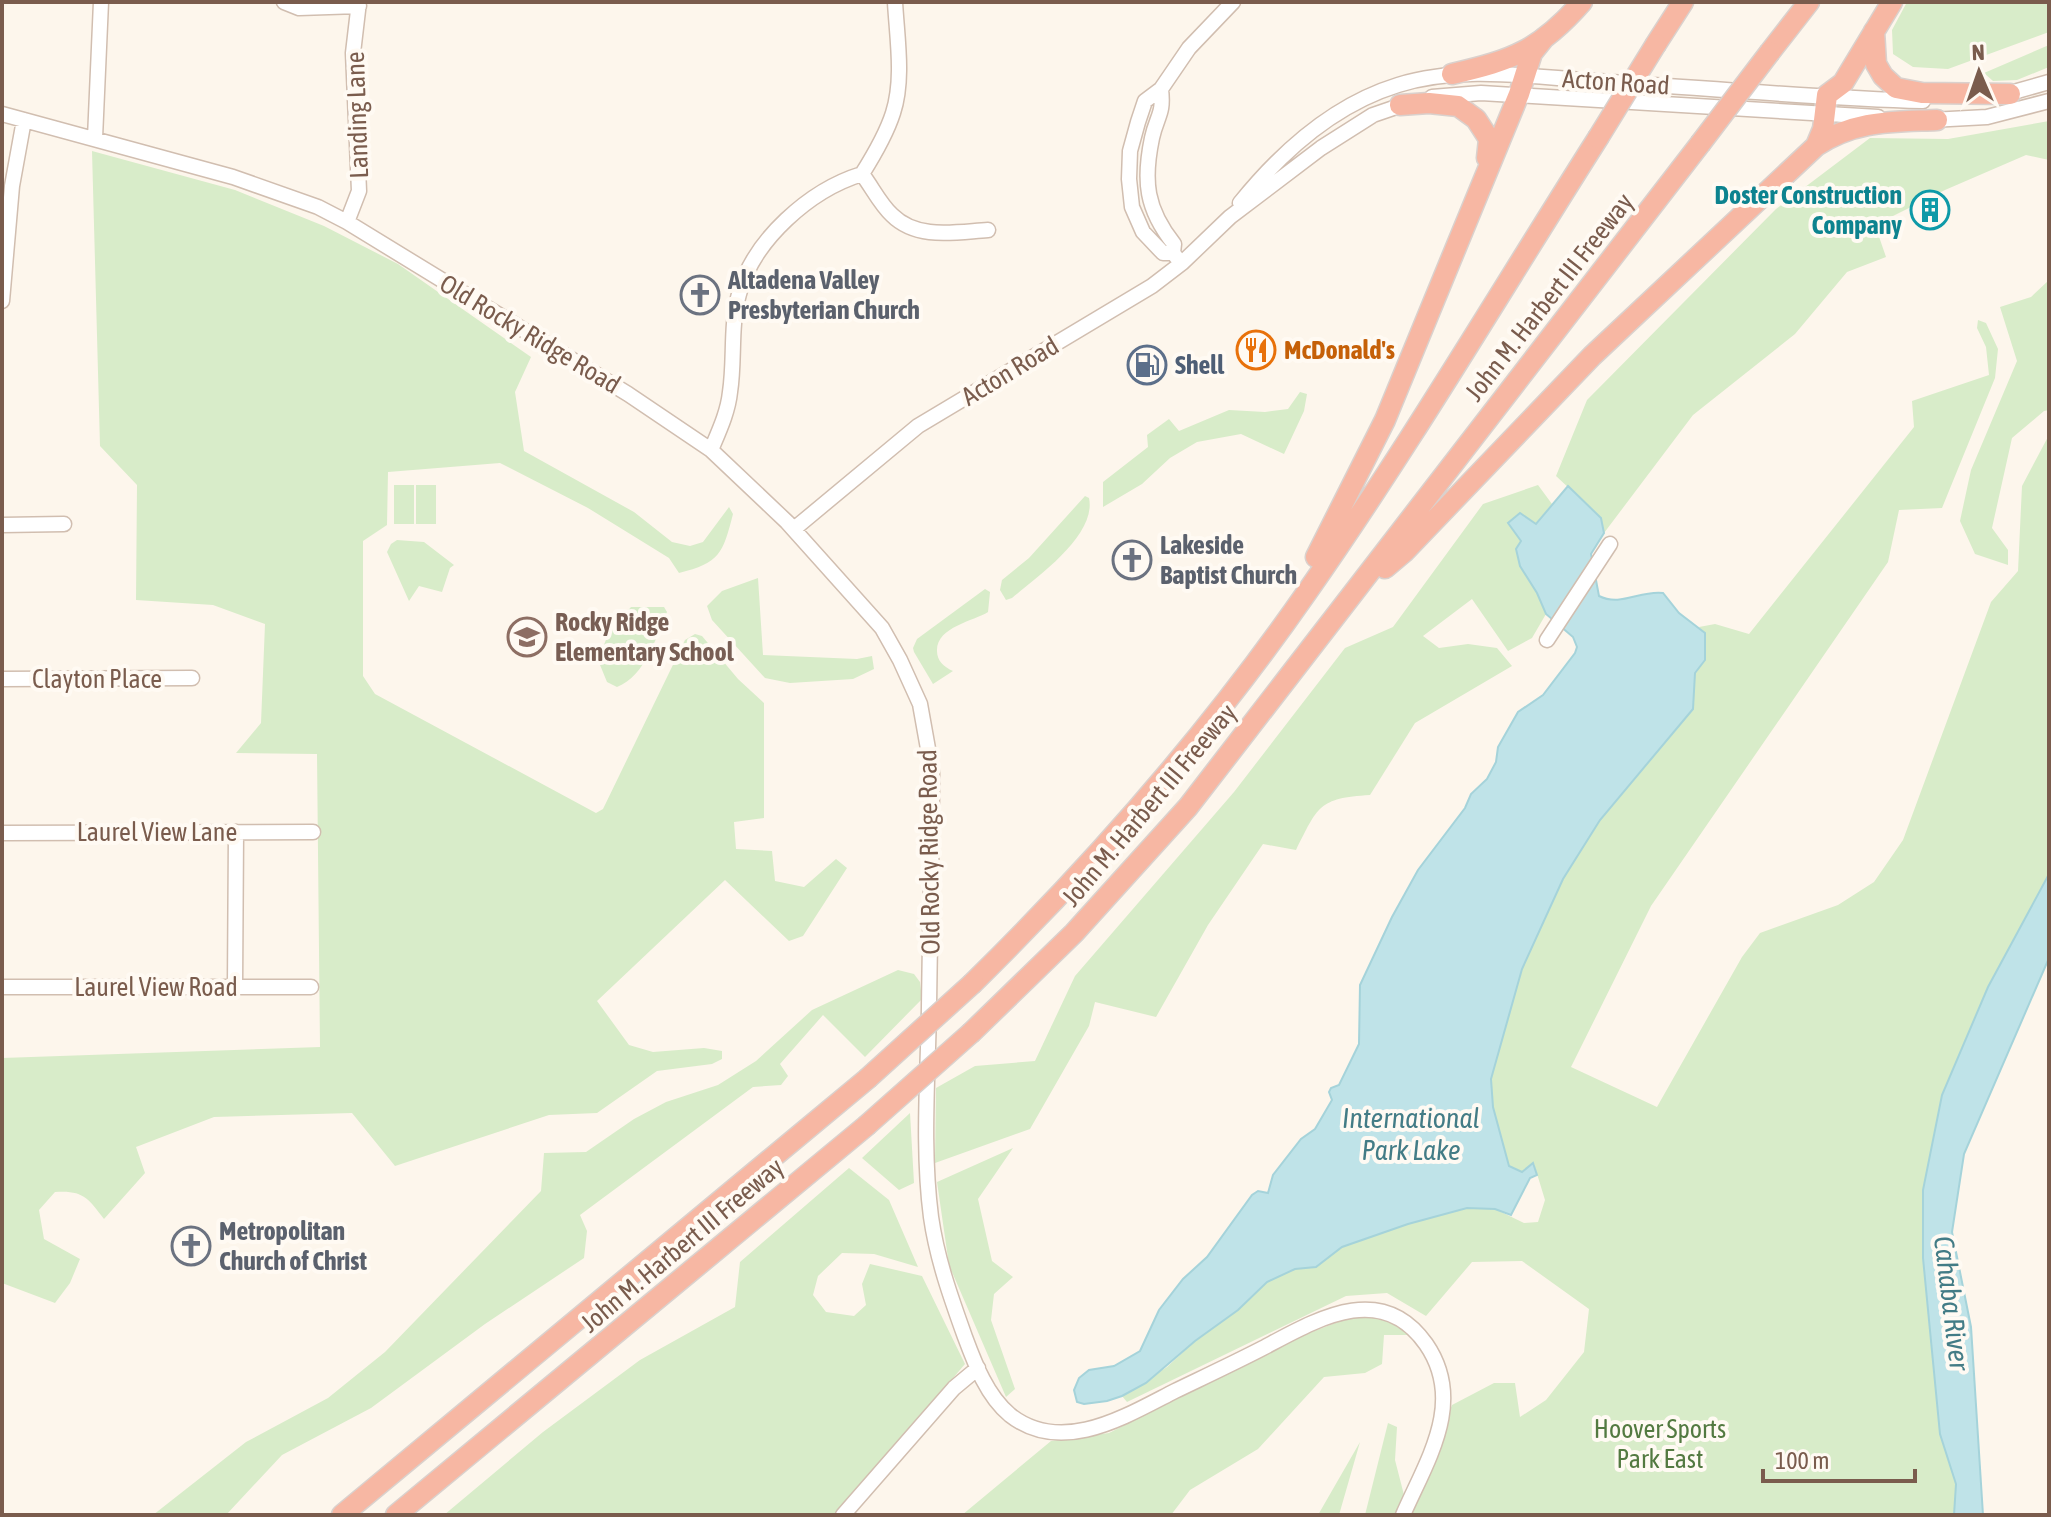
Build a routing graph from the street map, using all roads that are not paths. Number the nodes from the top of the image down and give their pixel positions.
1 (101, 2) edge
2 (284, 2) edge
3 (895, 2) edge
4 (1233, 2) edge
5 (1582, 2) edge
6 (1683, 2) edge
7 (1809, 2) edge
8 (1892, 2) edge
9 (359, 4) edge
10 (1874, 31) junction
11 (1544, 38) junction
12 (1452, 74) junction
13 (2049, 82) edge
14 (1521, 85) junction
15 (2010, 94) junction
16 (2049, 101) edge
17 (1400, 105) junction
18 (1826, 105) junction
19 (2, 114) edge
20 (24, 120) junction
21 (1937, 120) junction
22 (95, 138) junction
23 (1816, 146) junction
24 (862, 174) junction
25 (1485, 174) junction
26 (1230, 217) junction
27 (347, 222) junction
28 (988, 230) dead end
29 (1178, 258) junction
30 (2, 301) edge
31 (711, 450) junction
32 (64, 524) dead end
33 (2, 525) edge
34 (794, 529) junction
35 (1610, 544) dead end
36 (1354, 594) junction
37 (1547, 640) dead end
38 (1270, 644) junction
39 (192, 678) dead end
40 (2, 679) edge
41 (236, 832) junction
42 (313, 832) dead end
43 (2, 833) edge
44 (235, 986) junction
45 (2, 987) edge
46 (311, 987) dead end
47 (978, 1368) junction
48 (342, 1515) edge
49 (396, 1515) edge
50 (843, 1515) edge
51 (1403, 1515) edge

1 - 22 street
2 - 9 street, Landing Lane
3 - 24 street
4 - 29 street
5 - 11 highway
6 - 38 highway, John M. Harbert III Freeway, bridge
7 - 36 highway, John M. Harbert III Freeway, bridge
8 - 10 highway
9 - 27 street, Landing Lane
10 - 15 highway
10 - 18 highway
11 - 12 highway
11 - 14 highway
12 - 14 street, Acton Road
12 - 26 street, Acton Road
13 - 15 street, Acton Road
14 - 17 street, Acton Road
14 - 18 street, Acton Road
14 - 25 highway
15 - 18 street, Acton Road
16 - 21 street, Acton Road
17 - 25 highway
17 - 26 street, Acton Road
18 - 21 street, Acton Road
18 - 23 highway
19 - 20 street, Old Rocky Ridge Road
20 - 22 street, Old Rocky Ridge Road
20 - 30 street
21 - 23 highway
22 - 27 street, Old Rocky Ridge Road
23 - 36 highway
24 - 28 street
24 - 31 street
25 - 38 highway
26 - 29 street, Acton Road
27 - 31 street, Old Rocky Ridge Road
29 - 34 street, Acton Road
31 - 34 street, Old Rocky Ridge Road
32 - 33 street
34 - 47 street, Old Rocky Ridge Road
35 - 37 street
36 - 49 highway, John M. Harbert III Freeway, bridge
38 - 48 highway, John M. Harbert III Freeway, bridge
39 - 40 street, Clayton Place
41 - 42 street, Laurel View Lane
41 - 43 street, Laurel View Lane
41 - 44 street
44 - 45 street, Laurel View Road
44 - 46 street, Laurel View Road
47 - 50 street
47 - 51 street, Old Rocky Ridge Road

